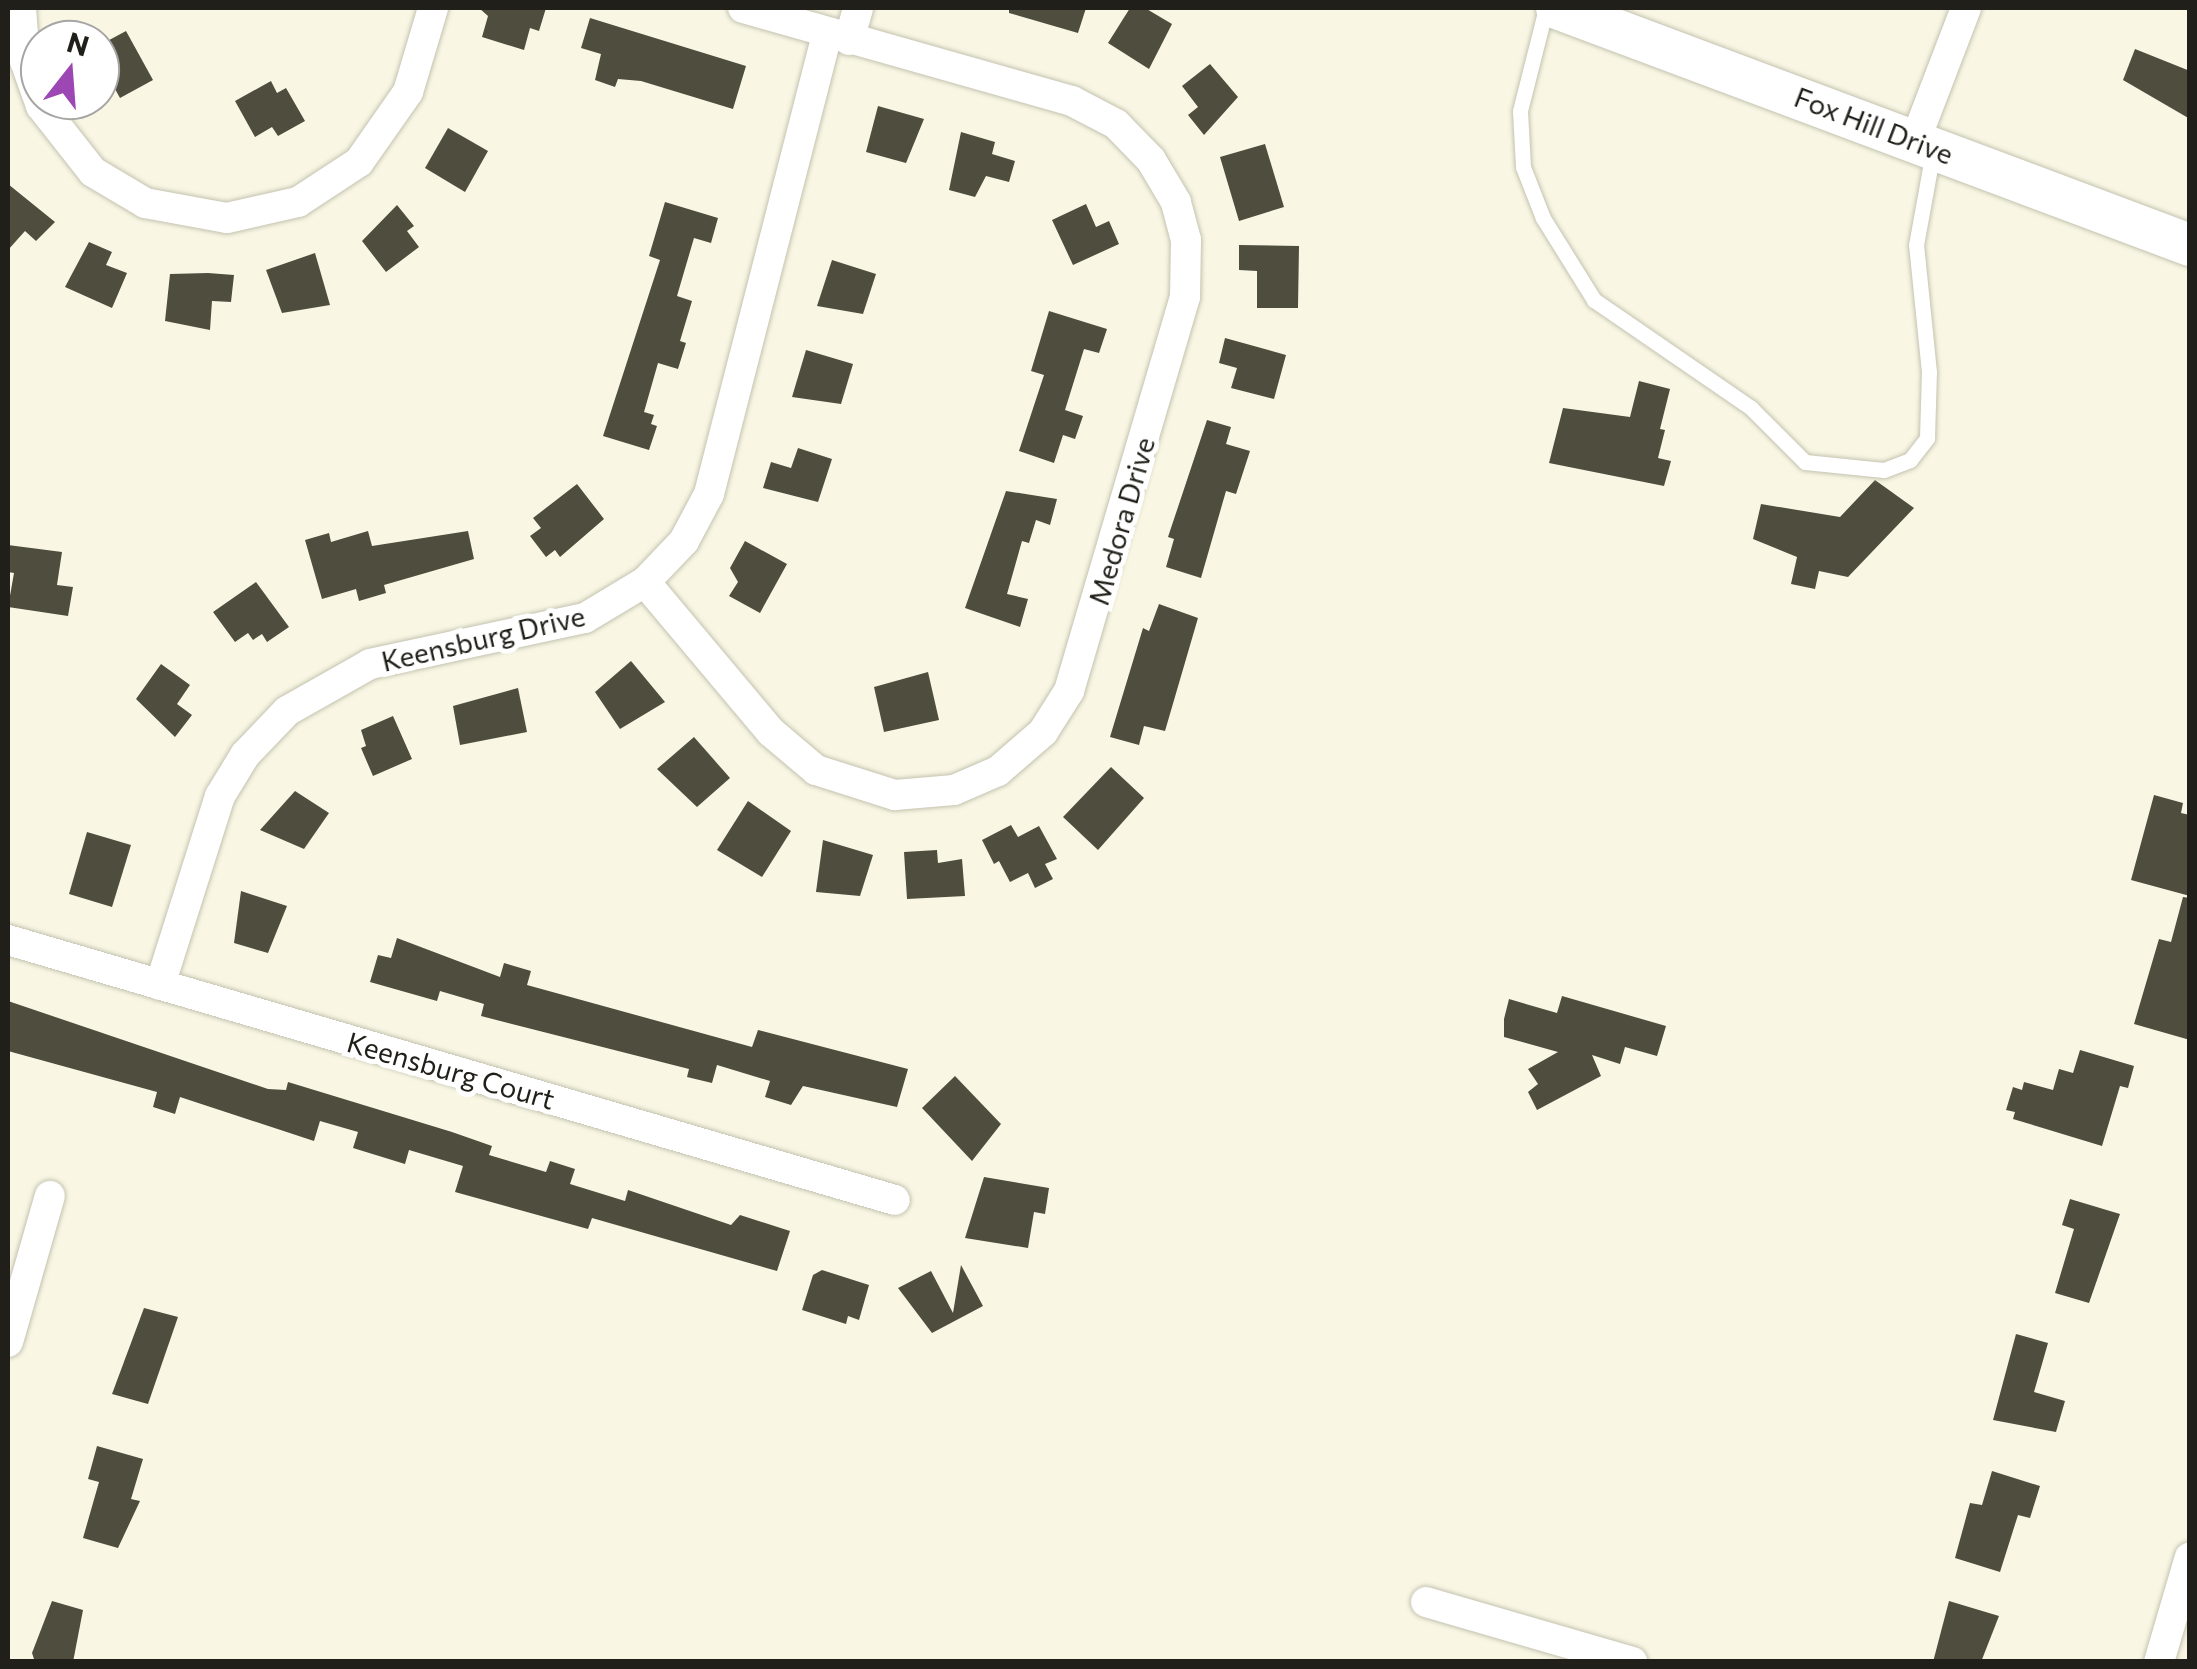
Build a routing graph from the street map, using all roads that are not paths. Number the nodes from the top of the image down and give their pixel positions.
1 (21, 8) edge
2 (433, 8) edge
3 (742, 8) edge
4 (858, 8) edge
5 (1546, 8) edge
6 (1557, 8) edge
7 (1966, 8) edge
8 (826, 27) edge
9 (1924, 144) junction
10 (2190, 245) edge
11 (646, 582) junction
12 (8, 940) edge
13 (160, 984) junction
14 (50, 1196) dead end
15 (894, 1200) dead end
16 (8, 1342) edge
17 (2190, 1557) edge
18 (1426, 1602) dead end
19 (1632, 1662) edge
20 (2158, 1662) edge

1 - 2 street
3 - 8 street, Medora Drive
4 - 8 street, Keensburg Drive
5 - 9 lane
6 - 9 street, Fox Hill Drive
7 - 9 street
8 - 11 street, Keensburg Drive
8 - 11 street, Medora Drive
9 - 10 street, Fox Hill Drive
11 - 13 street, Keensburg Drive
12 - 13 street, Keensburg Court
13 - 15 street, Keensburg Court
14 - 16 street
17 - 20 street
18 - 19 street

